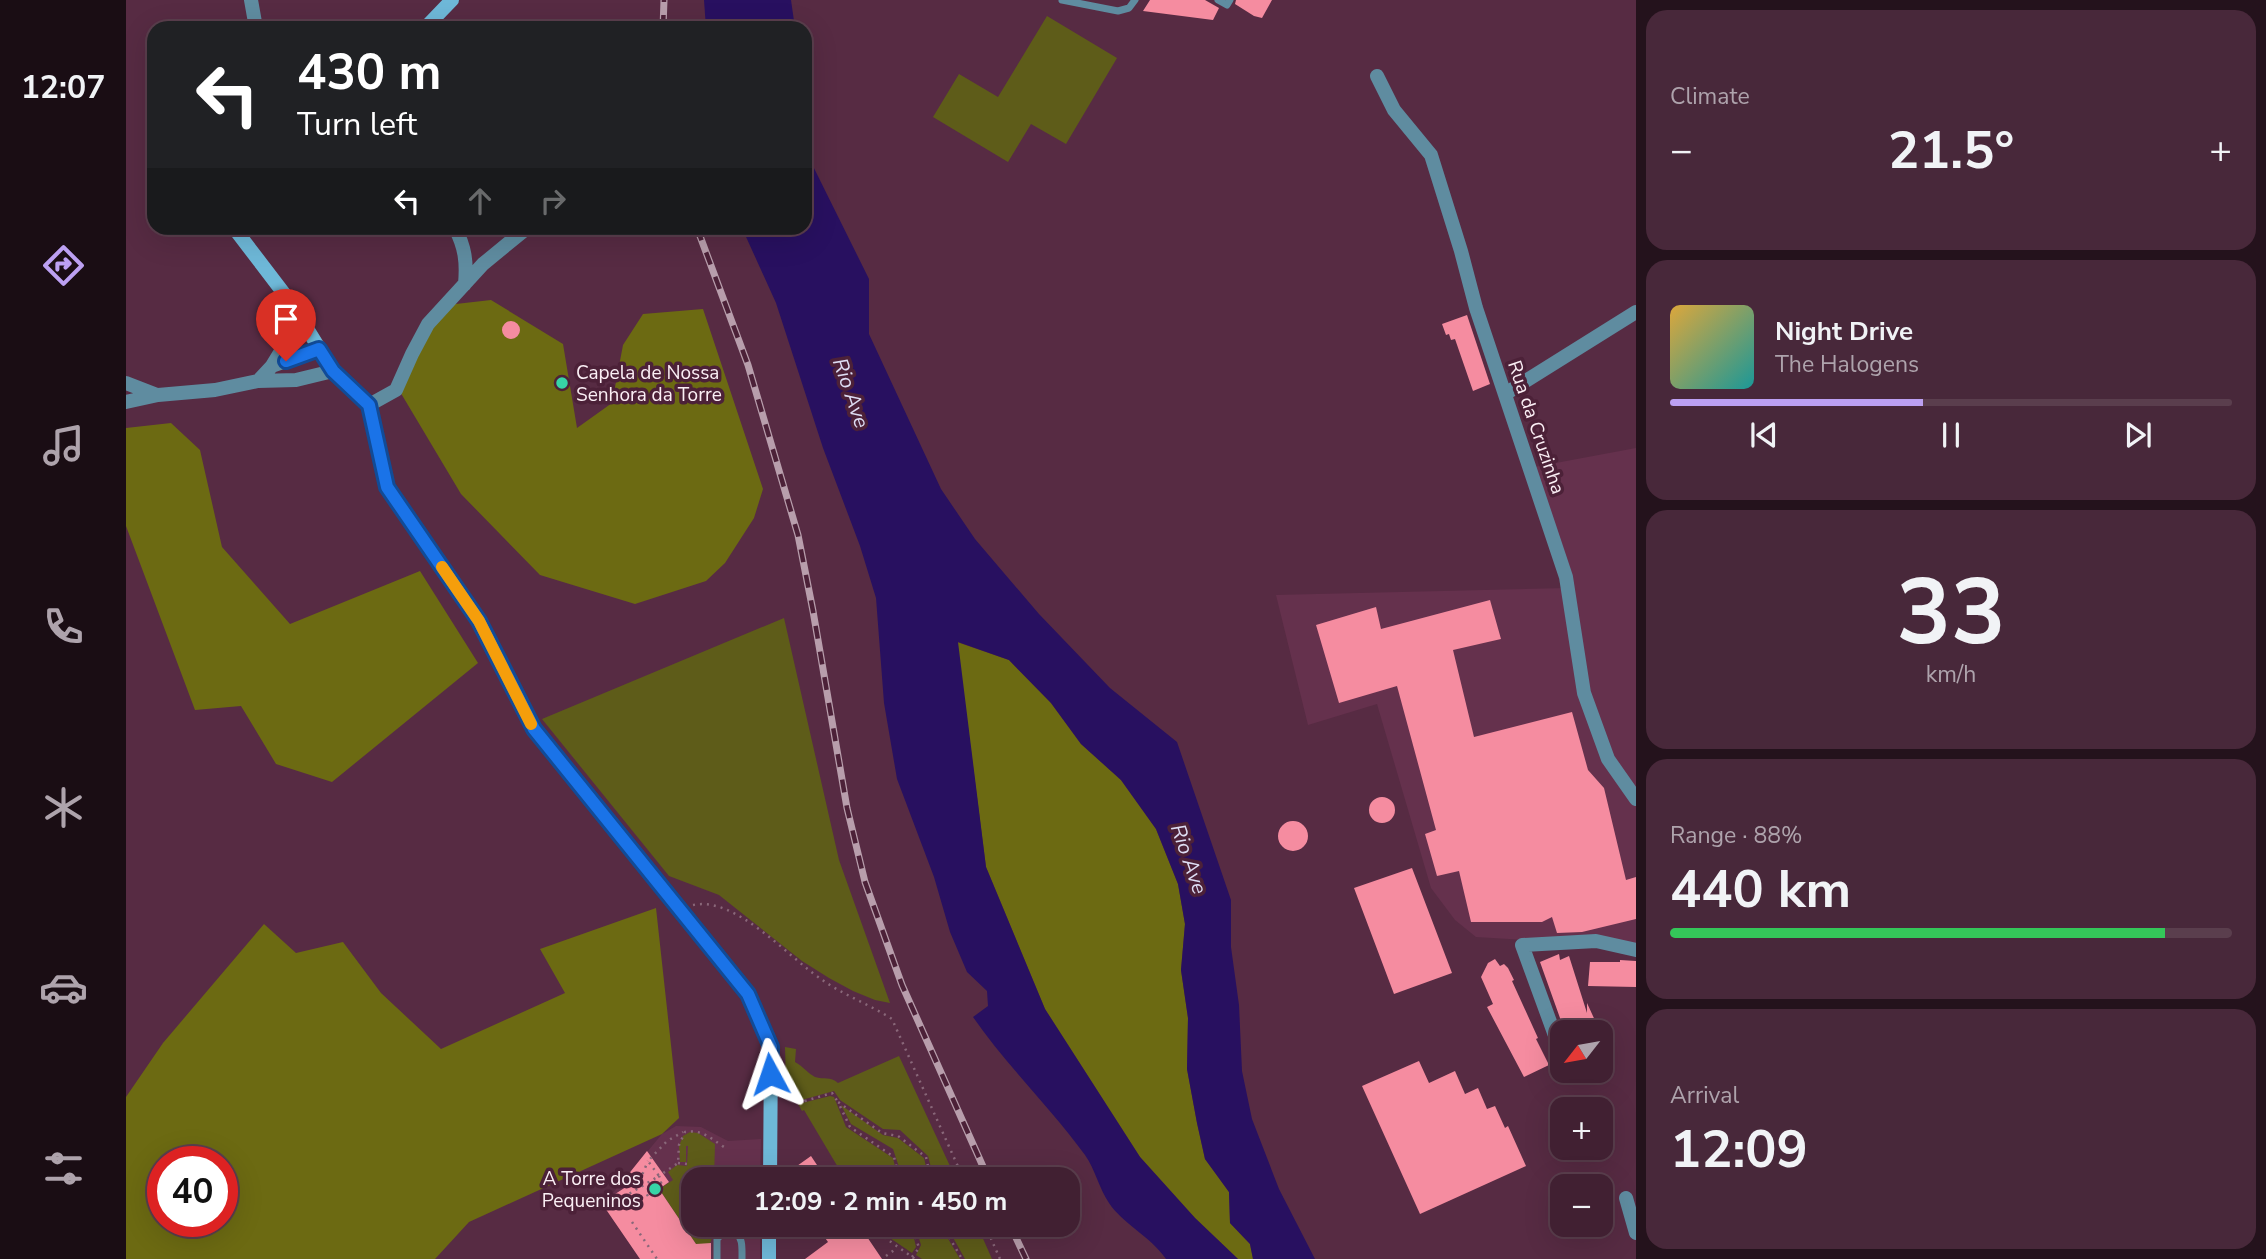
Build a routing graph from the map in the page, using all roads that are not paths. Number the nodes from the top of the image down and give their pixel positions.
1 (251, 0) edge
2 (452, 0) edge
3 (1062, 0) edge
4 (1135, 0) edge
5 (1218, 0) edge
6 (1230, 0) edge
7 (255, 21) edge
8 (432, 21) edge
9 (1377, 76) dead end
10 (240, 235) edge
11 (459, 235) edge
12 (518, 235) edge
13 (465, 284) junction
14 (292, 304) junction
15 (1636, 312) edge
16 (319, 349) junction
17 (272, 366) junction
18 (333, 371) junction
19 (258, 382) junction
20 (126, 383) edge
21 (1505, 394) junction
22 (158, 395) junction
23 (126, 402) edge
24 (369, 405) junction
25 (1636, 799) edge
26 (1636, 950) edge
27 (1550, 1020) edge
28 (770, 1167) edge
29 (1626, 1198) dead end
30 (1636, 1233) edge
31 (769, 1237) edge
32 (717, 1259) edge
33 (742, 1259) edge
34 (769, 1259) edge

1 - 7 street
2 - 8 street
3 - 4 lane
5 - 6 lane
9 - 21 street, Rua da Cruzinha
10 - 14 street
11 - 13 street
12 - 13 street
13 - 24 street
14 - 16 street
14 - 17 street
15 - 21 street
16 - 17 street
16 - 18 street
17 - 19 street
18 - 19 street
18 - 24 street
19 - 22 street
20 - 22 street
21 - 25 street, Rua da Cruzinha
22 - 23 street
24 - 28 street
26 - 27 street
29 - 30 street
31 - 34 street
32 - 33 lane

